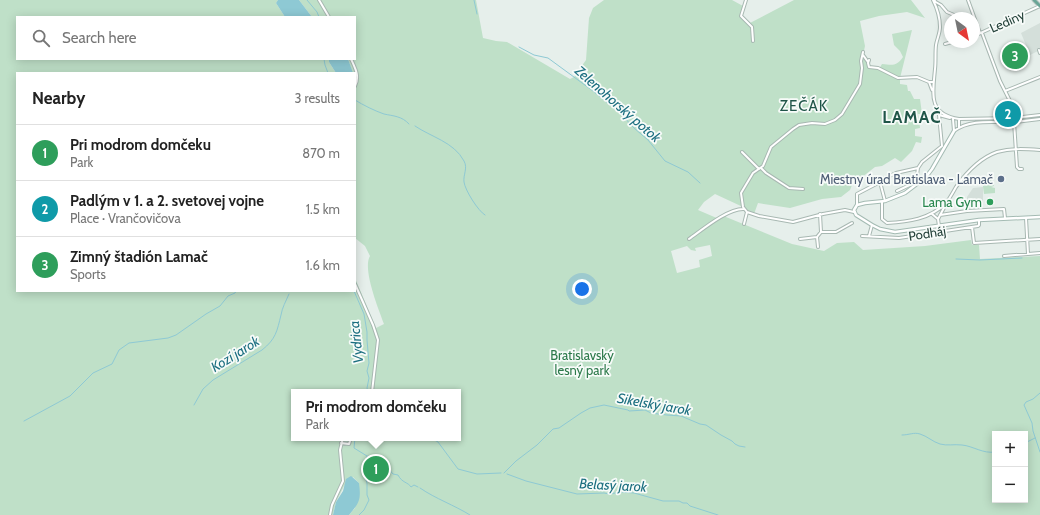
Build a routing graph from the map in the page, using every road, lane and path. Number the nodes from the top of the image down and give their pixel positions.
1 (319, 0) edge
2 (746, 0) edge
3 (934, 0) edge
4 (968, 0) edge
5 (1034, 0) edge
6 (1040, 6) edge
7 (947, 12) edge
8 (328, 16) edge
9 (981, 33) junction
10 (753, 41) dead end
11 (864, 52) dead end
12 (863, 55) junction
13 (351, 60) edge
14 (1040, 77) edge
15 (356, 82) edge
16 (929, 82) junction
17 (933, 82) junction
18 (932, 90) junction
19 (1005, 91) junction
20 (936, 110) dead end
21 (939, 115) junction
22 (1040, 115) edge
23 (952, 118) junction
24 (1014, 118) junction
25 (959, 119) junction
26 (1040, 119) edge
27 (1014, 122) junction
28 (959, 128) junction
29 (954, 131) junction
30 (943, 147) junction
31 (1016, 149) junction
32 (1040, 150) edge
33 (742, 152) dead end
34 (760, 168) junction
35 (918, 168) junction
36 (1022, 169) dead end
37 (880, 182) junction
38 (917, 183) junction
39 (803, 189) dead end
40 (898, 191) dead end
41 (884, 201) junction
42 (946, 203) junction
43 (857, 205) junction
44 (744, 209) junction
45 (747, 212) junction
46 (854, 212) junction
47 (820, 214) junction
48 (932, 214) junction
49 (940, 215) junction
50 (1040, 217) edge
51 (1005, 218) junction
52 (1026, 218) junction
53 (938, 219) junction
54 (979, 220) junction
55 (852, 223) dead end
56 (744, 224) dead end
57 (872, 225) junction
58 (938, 226) junction
59 (972, 226) junction
60 (821, 232) junction
61 (862, 236) dead end
62 (869, 236) junction
63 (817, 237) junction
64 (689, 239) dead end
65 (800, 239) dead end
66 (1027, 239) junction
67 (1040, 239) edge
68 (818, 247) dead end
69 (1040, 253) edge
70 (1028, 254) junction
71 (1004, 256) dead end
72 (356, 286) edge
73 (372, 389) edge
74 (350, 441) edge
75 (341, 443) joint
76 (330, 515) edge

1 - 8 street
2 - 10 street
3 - 7 street
3 - 17 street
4 - 9 street
5 - 6 main road
6 - 9 street, Lediny
9 - 19 street
11 - 12 street
12 - 16 street
12 - 34 street
13 - 15 street
14 - 19 street
16 - 17 street
16 - 18 street
17 - 18 street
18 - 23 street
19 - 24 street
20 - 21 street
21 - 23 street
21 - 30 street
22 - 24 street
23 - 25 street
23 - 29 street
24 - 25 street
24 - 27 street
25 - 28 street
26 - 27 street
27 - 28 street
27 - 31 street
28 - 29 street
29 - 30 street
30 - 35 street
30 - 38 street
31 - 32 street
31 - 36 street
31 - 42 street
33 - 34 street
34 - 39 street
34 - 44 street
35 - 37 street
35 - 38 street
37 - 41 street
37 - 43 street
38 - 40 street
38 - 41 street
41 - 43 street
41 - 48 street
42 - 48 street
42 - 49 street
43 - 46 street
44 - 45 street
44 - 64 street
45 - 47 street
45 - 56 street
46 - 47 street
46 - 57 street, Podháj
47 - 60 street
48 - 53 street
49 - 51 street
49 - 53 street
50 - 52 street, Podháj
51 - 52 street, Podháj
51 - 54 street, Podháj
52 - 66 street
53 - 58 street
54 - 58 street, Podháj
54 - 59 street
55 - 60 street
57 - 58 street, Podháj
57 - 62 street
59 - 62 street, Podháj
59 - 66 street
60 - 63 street
61 - 62 street, Podháj
63 - 65 street
63 - 68 street
66 - 67 street
66 - 70 street
69 - 70 street
70 - 71 street
72 - 73 street
74 - 75 street
75 - 76 street

